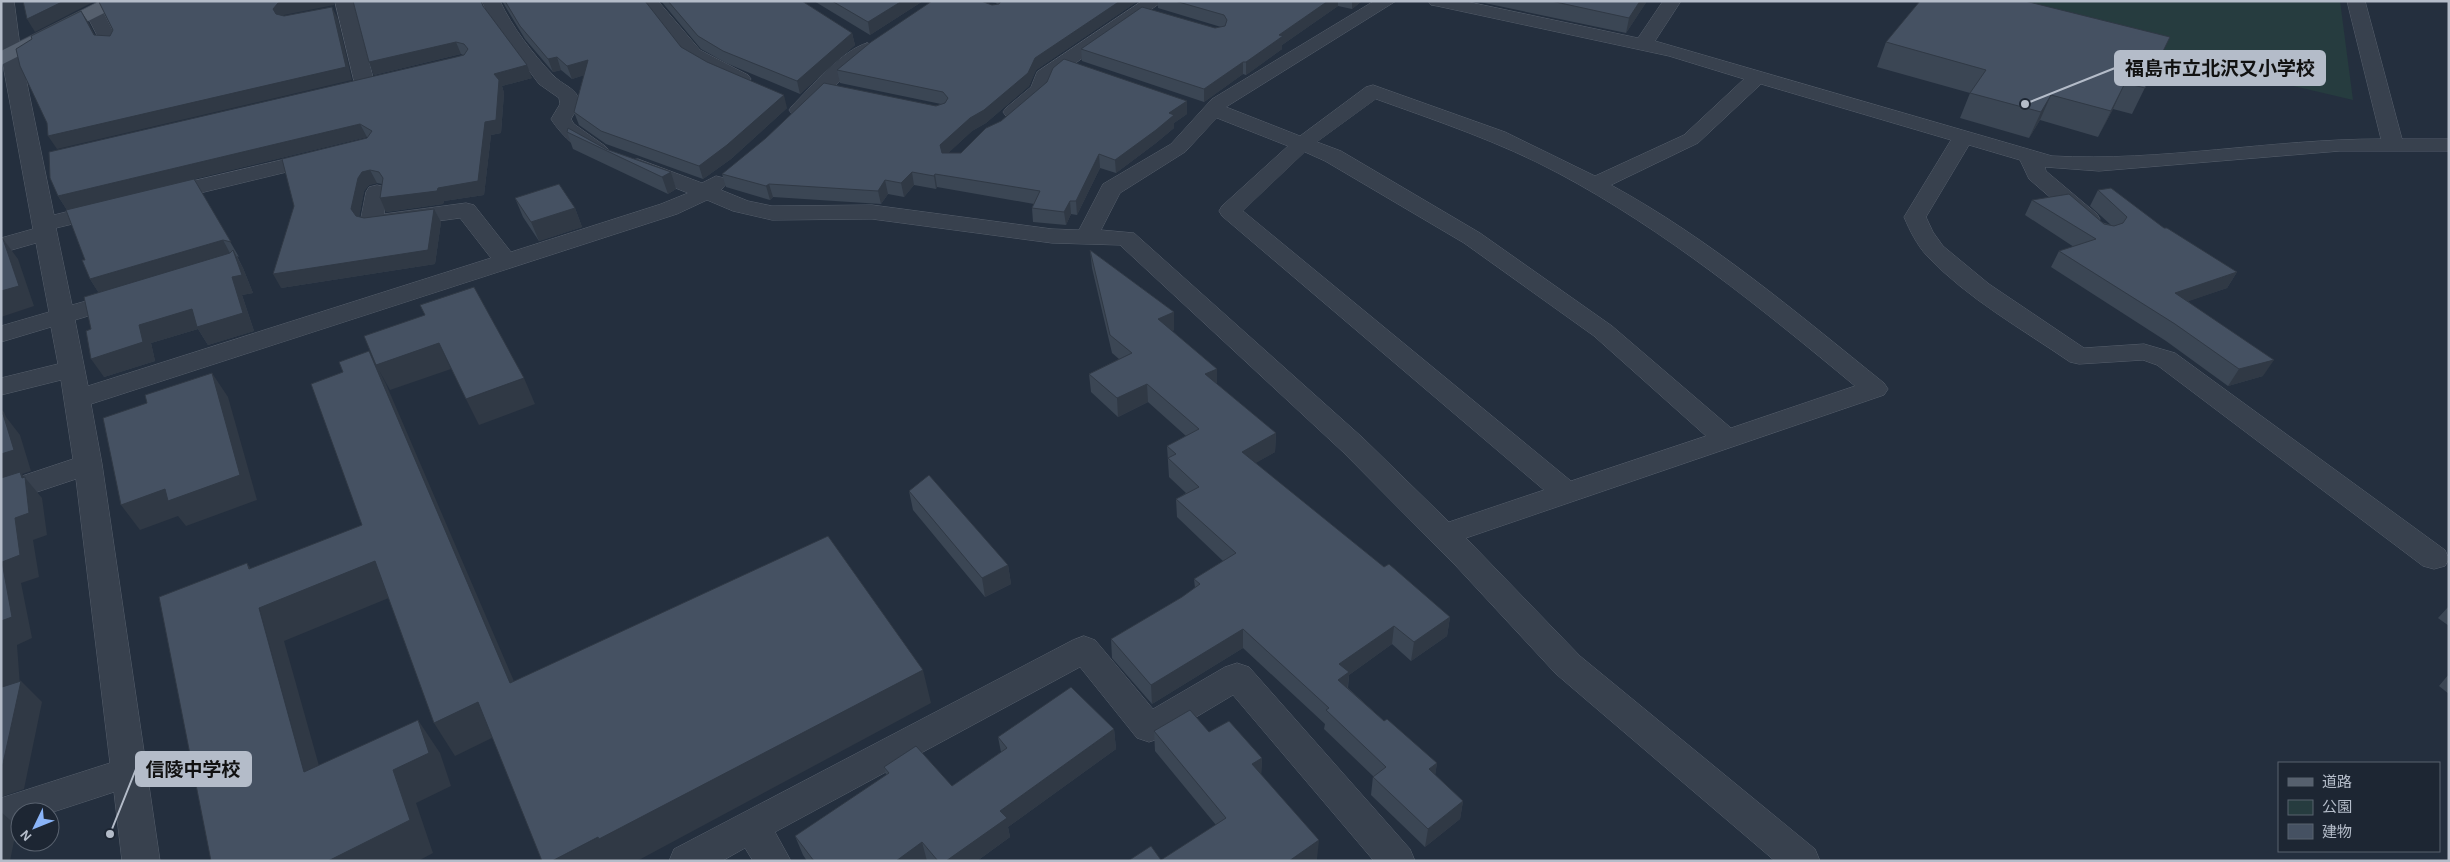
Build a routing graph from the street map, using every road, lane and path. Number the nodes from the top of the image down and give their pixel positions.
1 (5, 1) edge
2 (114, 1) edge
3 (491, 1) edge
4 (648, 1) edge
5 (1387, 1) edge
6 (1437, 1) edge
7 (1672, 1) edge
8 (2356, 1) edge
9 (345, 6) edge
10 (1151, 9) edge
11 (94, 12) junction
12 (328, 14) edge
13 (871, 39) edge
14 (110, 44) edge
15 (1644, 45) junction
16 (6, 57) edge
17 (1758, 77) junction
18 (365, 85) edge
19 (760, 87) edge
20 (1204, 109) junction
21 (1001, 123) edge
22 (782, 126) edge
23 (1963, 138) junction
24 (1303, 143) junction
25 (2393, 145) junction
26 (2449, 145) edge
27 (338, 152) edge
28 (2029, 156) junction
29 (733, 171) edge
30 (1593, 185) junction
31 (705, 191) junction
32 (377, 192) dead end
33 (45, 228) junction
34 (2105, 233) edge
35 (1086, 238) junction
36 (1, 246) edge
37 (505, 260) junction
38 (147, 290) edge
39 (62, 316) junction
40 (1, 334) edge
41 (72, 368) junction
42 (1, 388) edge
43 (77, 399) junction
44 (1727, 439) junction
45 (88, 464) junction
46 (1566, 493) junction
47 (1, 494) edge
48 (1443, 535) junction
49 (2434, 558) dead end
50 (130, 772) junction
51 (1, 814) edge
52 (752, 826) junction
53 (1392, 859) edge
54 (141, 861) edge
55 (688, 861) edge
56 (773, 861) edge
57 (1802, 861) edge

1 - 16 street
2 - 11 main road
3 - 31 street
4 - 19 street
5 - 20 street
6 - 15 street
7 - 15 street
8 - 25 street
9 - 12 street
9 - 18 street
10 - 21 street
11 - 14 street
11 - 16 main road
13 - 22 street
15 - 17 street
16 - 33 street
17 - 23 street
17 - 30 street
20 - 24 street
20 - 35 street
23 - 28 street
23 - 49 street
24 - 30 street
24 - 44 street
24 - 46 street
25 - 26 street
25 - 28 street
27 - 33 street
28 - 34 street
29 - 31 street
30 - 44 street
31 - 35 street
31 - 37 street
32 - 37 street
33 - 36 street
33 - 39 street
35 - 48 street
37 - 43 street
38 - 39 street
39 - 40 street
39 - 41 street
41 - 42 street
41 - 43 street
43 - 45 street
44 - 46 street
45 - 47 street
45 - 50 street
46 - 48 street
48 - 57 street
50 - 51 street
50 - 54 street
52 - 53 street
52 - 55 street
52 - 56 street

